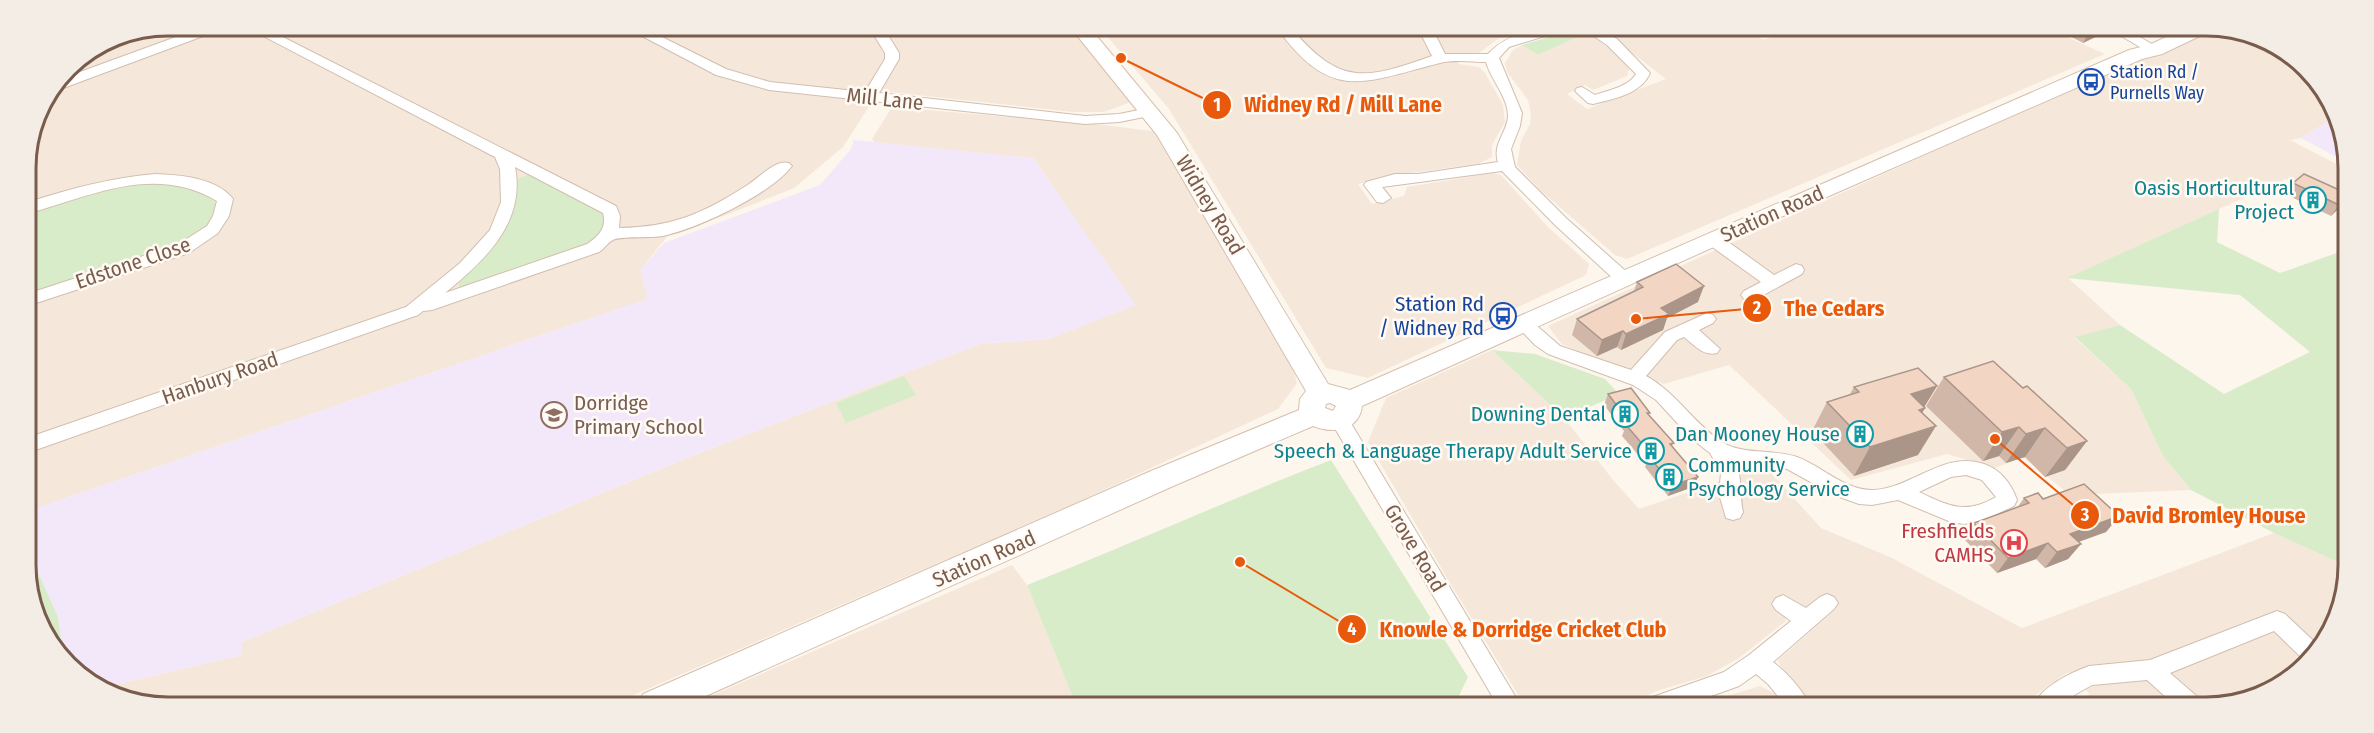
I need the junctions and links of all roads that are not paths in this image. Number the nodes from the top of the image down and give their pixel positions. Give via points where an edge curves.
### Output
1 (192, 36) edge
2 (271, 36) edge
3 (650, 36) edge
4 (882, 36) edge
5 (1087, 36) edge
6 (1290, 36) edge
7 (1429, 36) edge
8 (1530, 36) edge
9 (1602, 36) edge
10 (2129, 36) edge
11 (2184, 36) edge
12 (2155, 50) junction
13 (1440, 58) junction
14 (1492, 58) junction
15 (69, 81) edge
16 (1582, 91) dead end
17 (869, 98) junction
18 (1149, 112) junction
19 (501, 154) junction
20 (784, 166) dead end
21 (1506, 166) junction
22 (1383, 198) dead end
23 (36, 206) edge
24 (609, 234) junction
25 (1714, 240) junction
26 (1796, 270) dead end
27 (1623, 278) junction
28 (1773, 282) junction
29 (1750, 295) dead end
30 (36, 297) edge
31 (412, 311) junction
32 (1707, 319) dead end
33 (1523, 323) junction
34 (1686, 329) junction
35 (1711, 349) dead end
36 (1634, 378) junction
37 (1331, 408) junction
38 (36, 443) edge
39 (1718, 450) junction
40 (1898, 491) junction
41 (1733, 512) dead end
42 (1827, 603) dead end
43 (1783, 604) dead end
44 (1805, 620) junction
45 (2307, 649) edge
46 (1757, 662) junction
47 (2151, 670) junction
48 (670, 697) edge
49 (1505, 697) edge
50 (1680, 697) edge
51 (1792, 697) edge
52 (2056, 697) edge
53 (2182, 697) edge

1 - 15 street
2 - 19 street
3 - 17 street, Mill Lane via 743,81
4 - 17 street via 892,59
5 - 18 main road, Widney Road
6 - 13 street via 1333,73 1344,76 1397,72
7 - 13 street
8 - 14 street via 1504,44
9 - 16 street via 1643,73 1642,79 1636,85 1593,99
10 - 12 street
11 - 12 main road, Station Road
12 - 25 main road, Station Road via 2136,54
13 - 14 street
14 - 21 street via 1515,111 1515,123 1505,139
17 - 18 street, Mill Lane via 1085,120
18 - 37 main road, Widney Road via 1172,143
19 - 24 street via 610,210 614,226
19 - 31 street, Hanbury Road via 508,169 509,202 497,232 466,267
20 - 24 street via 770,179 683,224 662,231
21 - 22 street via 1372,185
21 - 27 street via 1540,203
23 - 30 street, Edstone Close via 93,188 161,179 198,183 225,199 225,212 219,223 190,246
24 - 31 street, Hanbury Road via 585,251
25 - 27 main road, Station Road
25 - 28 street
26 - 28 street
27 - 33 main road, Station Road
28 - 29 street
31 - 38 street, Hanbury Road
32 - 34 street
33 - 36 street via 1552,349
33 - 37 main road, Station Road
34 - 35 street
34 - 36 street via 1671,336
36 - 39 street via 1660,392
37 - 48 main road, Station Road via 1161,479
37 - 49 street, Grove Road
39 - 40 street via 1789,462 1860,496 1879,497
39 - 41 street via 1731,472 1729,494
40 - 40 street via 1960,468 1991,476 2005,491 2007,500 1994,509 1959,517
42 - 44 street
43 - 44 street
44 - 46 street
45 - 47 street via 2277,620
46 - 50 street via 1731,679
46 - 51 street
47 - 52 street via 2090,676
47 - 53 street

